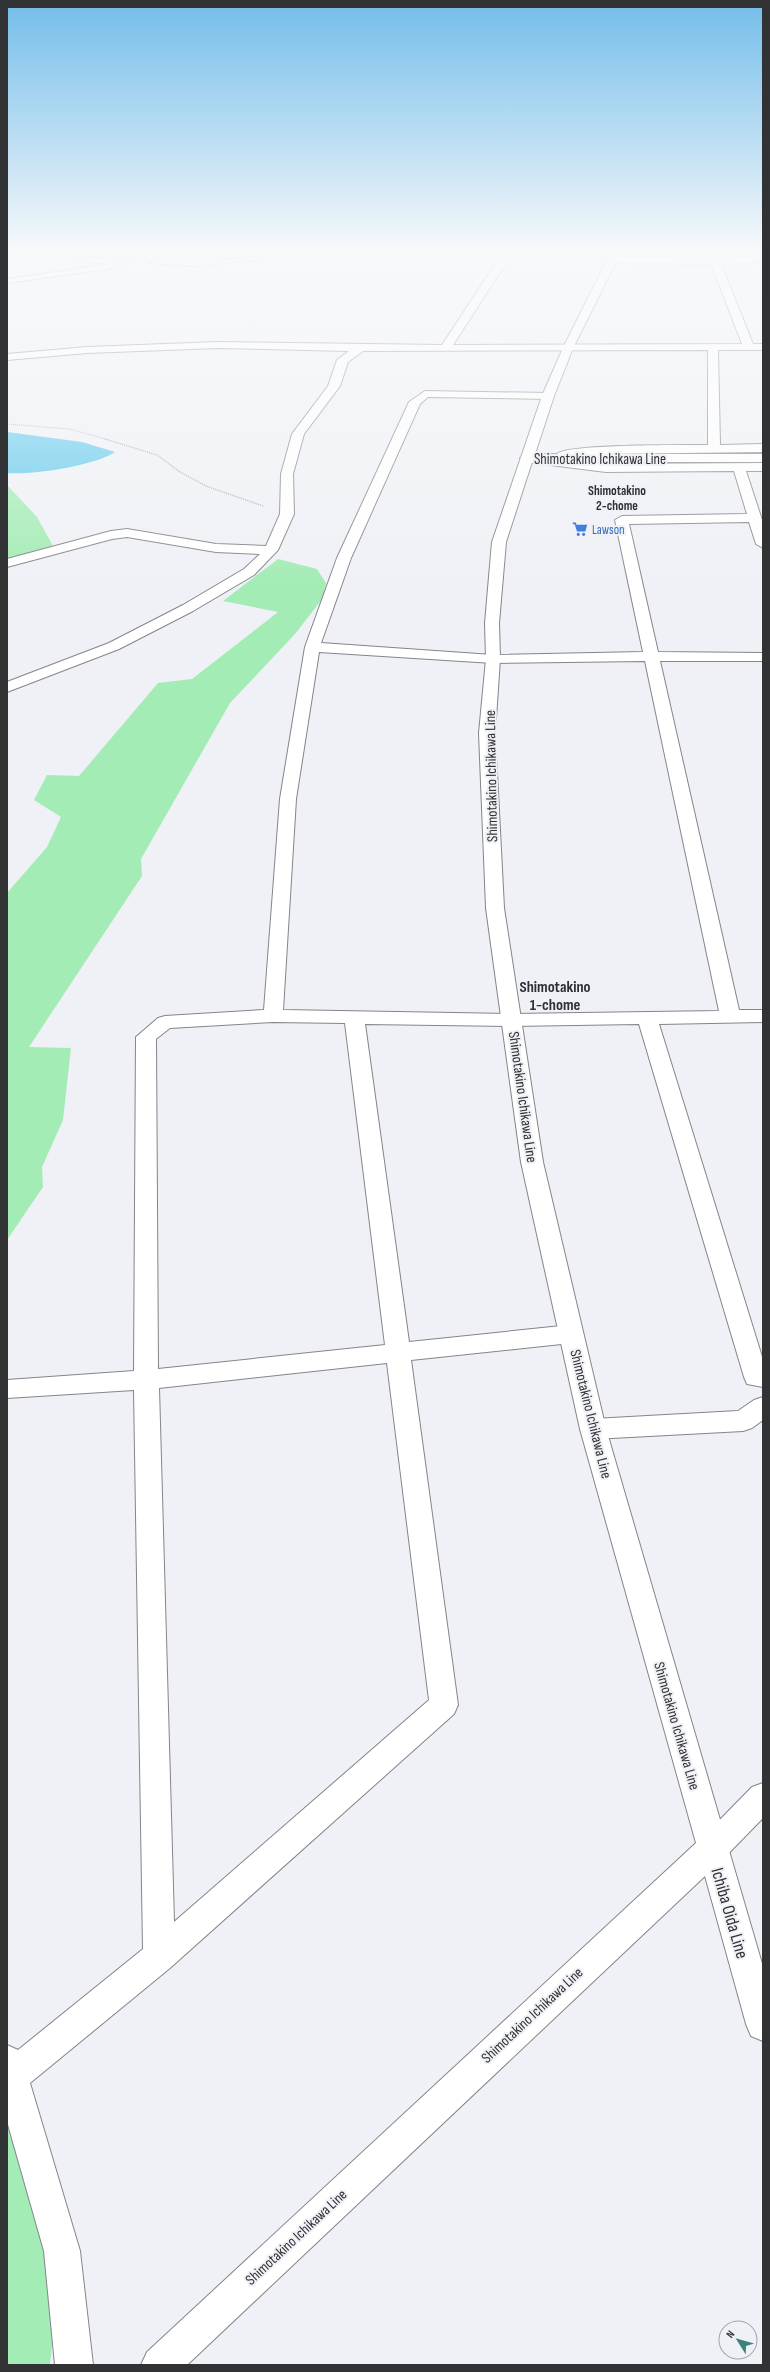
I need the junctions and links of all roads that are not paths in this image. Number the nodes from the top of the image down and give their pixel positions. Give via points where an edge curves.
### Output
1 (341, 365) edge
2 (561, 365) edge
3 (713, 365) edge
4 (548, 396) junction
5 (714, 449) junction
6 (526, 458) junction
7 (762, 458) edge
8 (739, 468) junction
9 (754, 518) junction
10 (763, 544) edge
11 (271, 550) junction
12 (7, 563) edge
13 (312, 648) junction
14 (650, 656) junction
15 (763, 657) edge
16 (493, 659) junction
17 (7, 687) edge
18 (273, 1016) junction
19 (730, 1016) junction
20 (763, 1016) edge
21 (646, 1017) junction
22 (354, 1018) junction
23 (511, 1020) junction
24 (571, 1334) junction
25 (398, 1353) junction
26 (763, 1378) edge
27 (146, 1380) junction
28 (7, 1388) edge
29 (763, 1407) edge
30 (593, 1429) junction
31 (763, 1797) edge
32 (712, 1849) junction
33 (159, 1957) junction
34 (763, 2024) edge
35 (10, 2069) edge
36 (74, 2365) edge
37 (160, 2365) edge

1 - 11 street via 334,386 298,434 287,474 287,514
2 - 4 street
3 - 5 street
4 - 6 street
4 - 13 street via 425,394 415,402 344,558
5 - 6 street via 601,450
5 - 7 street
6 - 7 street, Shimotakino Ichikawa Line
6 - 8 street via 606,468
6 - 16 street, Shimotakino Ichikawa Line via 499,542 492,623
7 - 8 street
8 - 9 street
9 - 10 street
9 - 14 street via 622,520
11 - 12 street via 216,548 128,533 111,535
11 - 17 street via 249,572 188,608 114,646
13 - 16 street
13 - 18 street via 288,799
14 - 15 street
14 - 16 street
14 - 19 street
16 - 23 street, Shimotakino Ichikawa Line via 487,733 495,908
18 - 22 street
18 - 27 street via 165,1022 146,1037
19 - 20 street
19 - 21 street
21 - 23 street
21 - 26 street via 756,1377
22 - 23 street
22 - 25 street
23 - 24 street, Shimotakino Ichikawa Line via 532,1162
24 - 25 street
24 - 30 street, Shimotakino Ichikawa Line
25 - 27 street
25 - 33 street via 444,1705
27 - 28 street
27 - 33 street
29 - 30 street via 743,1421
30 - 32 street, Shimotakino Ichikawa Line
31 - 32 street
32 - 34 street, Ichiba Oida Line
32 - 37 street, Shimotakino Ichikawa Line
33 - 35 street
35 - 36 street via 62,2251

